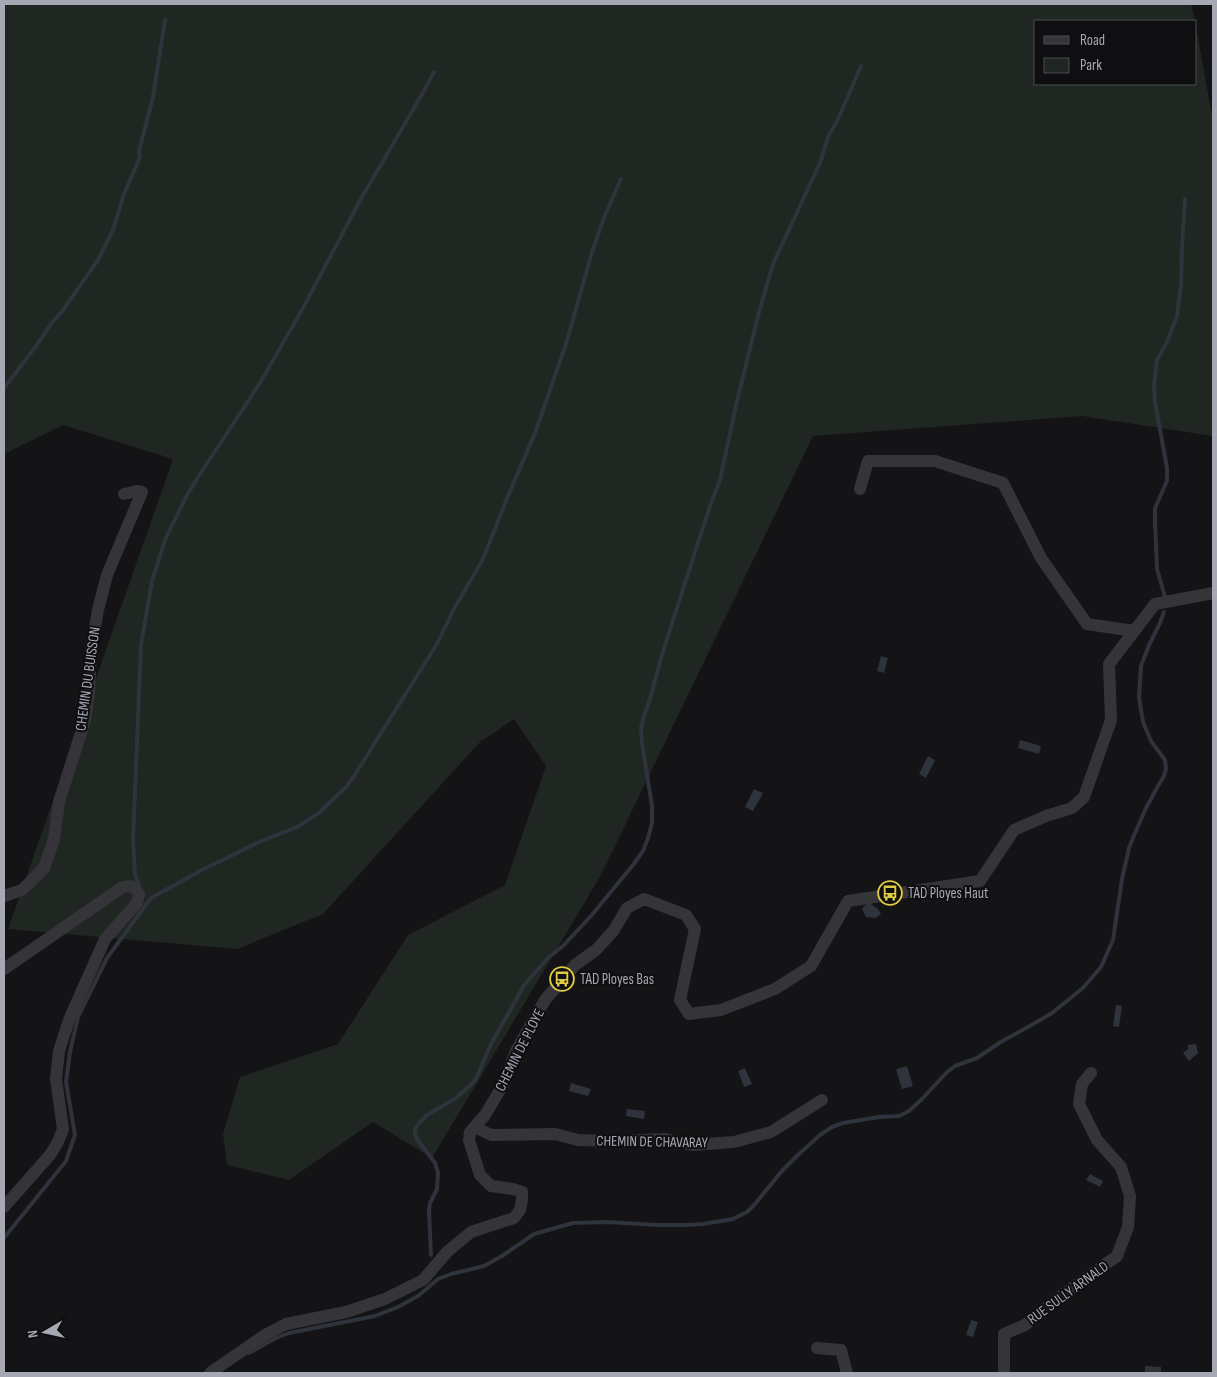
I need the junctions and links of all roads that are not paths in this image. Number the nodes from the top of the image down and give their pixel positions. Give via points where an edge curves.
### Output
1 (860, 489) dead end
2 (124, 494) dead end
3 (1213, 593) edge
4 (1134, 631) junction
5 (4, 896) edge
6 (4, 969) edge
7 (1091, 1072) dead end
8 (822, 1100) dead end
9 (475, 1127) junction
10 (4, 1207) edge
11 (817, 1348) dead end
12 (210, 1373) edge
13 (847, 1373) edge
14 (1004, 1373) edge

1 - 4 street via 868,461 935,461 1003,483 1041,558 1088,624
2 - 5 street, CHEMIN DU BUISSON via 142,492 107,575 98,610 85,720 59,802 54,839 44,868 22,890
3 - 4 street, CHEMIN DE PLOYE via 1155,604
4 - 9 street, CHEMIN DE PLOYE via 1110,664 1111,720 1084,797 1072,808 1014,830 980,882 848,901 811,966 775,989 748,1000 720,1010 689,1014 680,1000 695,929 686,914 644,899 627,908 614,930 596,950 575,965 545,1000 516,1051 503,1085
6 - 10 street via 121,888 136,888 139,894 136,903 105,939 97,954 59,1051 56,1079 63,1129 58,1142
7 - 14 street, RUE SULLY ARNALD via 1082,1084 1079,1104 1097,1140 1121,1167 1130,1196 1128,1228 1117,1256 1025,1325 1004,1334
8 - 9 street, CHEMIN DE CHAVARAY via 771,1132 734,1142 693,1145 665,1139 578,1140 555,1134 491,1136
9 - 12 street, CHEMIN DE PLOYE via 469,1140 480,1175 491,1186 522,1192 520,1210 514,1218 471,1232 447,1252 423,1280 385,1299 346,1312 286,1324
11 - 13 street via 841,1350

